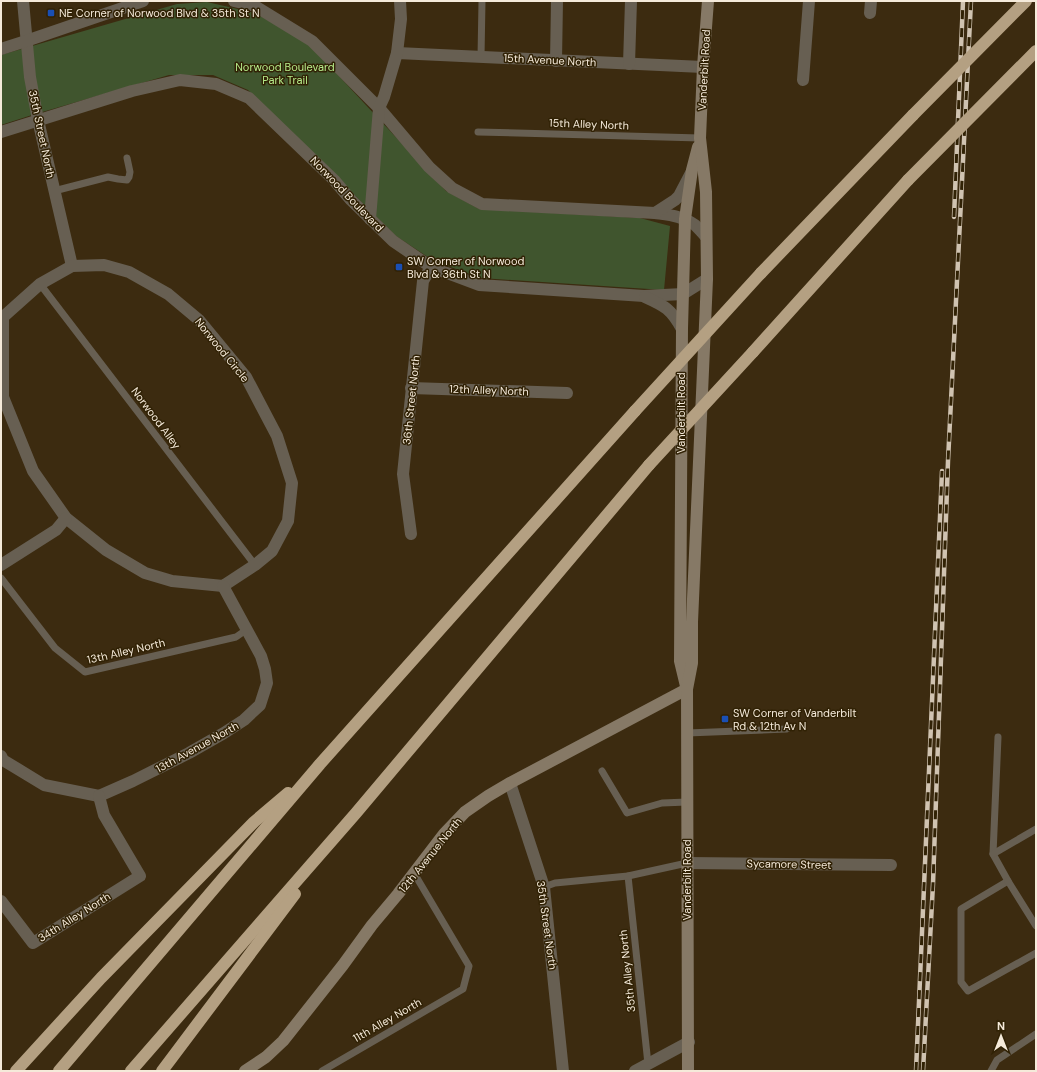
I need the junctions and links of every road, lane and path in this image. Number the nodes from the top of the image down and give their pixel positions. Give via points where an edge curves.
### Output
1 (23, 1) edge
2 (144, 1) edge
3 (234, 1) edge
4 (400, 1) edge
5 (482, 1) edge
6 (557, 1) edge
7 (631, 1) edge
8 (708, 1) edge
9 (809, 1) edge
10 (1026, 1) edge
11 (26, 41) junction
12 (1, 49) edge
13 (1036, 51) edge
14 (397, 53) junction
15 (481, 57) junction
16 (556, 61) junction
17 (630, 64) junction
18 (703, 68) junction
19 (803, 80) dead end
20 (379, 108) junction
21 (38, 120) junction
22 (1, 132) edge
23 (478, 132) dead end
24 (700, 138) junction
25 (127, 158) dead end
26 (692, 170) junction
27 (54, 191) junction
28 (655, 213) junction
29 (370, 219) junction
30 (685, 219) junction
31 (706, 237) junction
32 (72, 266) junction
33 (431, 267) junction
34 (707, 279) junction
35 (40, 284) junction
36 (683, 294) junction
37 (644, 296) junction
38 (2, 318) edge
39 (682, 329) junction
40 (411, 388) junction
41 (567, 393) dead end
42 (66, 518) junction
43 (412, 534) dead end
44 (1, 565) edge
45 (255, 565) junction
46 (1, 578) edge
47 (223, 586) junction
48 (246, 630) junction
49 (687, 689) junction
50 (787, 729) dead end
51 (687, 733) junction
52 (998, 737) dead end
53 (1, 756) edge
54 (320, 764) junction
55 (602, 771) dead end
56 (510, 783) junction
57 (99, 796) junction
58 (687, 802) junction
59 (356, 813) junction
60 (1036, 828) edge
61 (993, 854) junction
62 (687, 863) junction
63 (891, 865) dead end
64 (414, 873) junction
65 (628, 876) junction
66 (1008, 881) junction
67 (544, 887) junction
68 (1, 901) edge
69 (1036, 926) edge
70 (1036, 953) edge
71 (86, 995) junction
72 (1036, 1034) edge
73 (689, 1042) junction
74 (648, 1064) junction
75 (16, 1071) edge
76 (21, 1071) edge
77 (59, 1071) edge
78 (131, 1071) edge
79 (162, 1071) edge
80 (245, 1071) edge
81 (322, 1071) edge
82 (563, 1071) edge
83 (635, 1071) edge
84 (688, 1071) edge
85 (991, 1071) edge

1 - 11 street, 35th Street North
2 - 11 street
3 - 20 street via 255,6 312,41
4 - 14 street via 401,19
5 - 15 lane
6 - 16 street
7 - 17 street
8 - 18 street, Vanderbilt Road
9 - 19 street
10 - 54 highway, bridge via 761,273
11 - 12 street
11 - 21 street, 35th Street North
13 - 59 highway, bridge via 908,180 649,465
14 - 15 street, 15th Avenue North
14 - 20 street
15 - 16 street, 15th Avenue North
16 - 17 street, 15th Avenue North
17 - 18 street, 15th Avenue North
18 - 24 street, Vanderbilt Road
20 - 28 street via 429,167 452,188 482,204
20 - 29 street
21 - 22 street, Norwood Boulevard
21 - 27 street, 35th Street North
21 - 29 street, Norwood Boulevard via 132,91 180,80 216,84 249,98 334,180
23 - 24 lane, 15th Alley North
24 - 26 street, Vanderbilt Road
24 - 31 street, Vanderbilt Road via 706,192
25 - 27 lane via 130,172 127,180 108,177
26 - 28 street via 676,200
26 - 30 street, Vanderbilt Road
27 - 32 street, 35th Street North
28 - 30 street
29 - 33 street, Norwood Boulevard via 392,241
30 - 31 street
30 - 36 street, Vanderbilt Road
31 - 34 street, Vanderbilt Road
32 - 35 street, Norwood Circle
32 - 45 street, Norwood Circle via 104,265 129,272 168,294 199,320 246,377 277,436 292,483 288,522 272,552
33 - 37 street, Norwood Boulevard via 479,285
33 - 40 street, 36th Street North via 423,281
34 - 36 street, Norwood Boulevard
34 - 49 street, Vanderbilt Road via 692,663
35 - 38 street, Norwood Circle
35 - 45 lane, Norwood Alley
36 - 37 street, Norwood Boulevard
36 - 39 street, Vanderbilt Road
37 - 39 street via 670,311
38 - 42 street, Norwood Circle via 3,397 33,471
39 - 49 street, Vanderbilt Road via 680,661
40 - 41 street, 12th Alley North
40 - 43 street, 36th Street North via 403,474
42 - 44 street via 56,530
42 - 47 street, Norwood Circle via 106,550 145,573 172,582
45 - 47 street, Norwood Circle
46 - 48 lane, 13th Alley North via 55,648 85,672 236,637
47 - 48 street
48 - 57 street, 13th Avenue North via 261,656 265,669 267,682 260,705 244,720 189,753
49 - 51 street, Vanderbilt Road
49 - 56 street, 12th Avenue North
50 - 51 lane
51 - 58 street, Vanderbilt Road
52 - 61 lane
53 - 57 street via 3,760 44,785
54 - 71 highway via 254,822
54 - 77 highway
55 - 58 lane via 626,813 662,803
56 - 64 street, 12th Avenue North via 466,812 444,834
56 - 67 street, 35th Street North
57 - 68 street, 34th Alley North via 104,815 140,876 33,943
58 - 62 street, Vanderbilt Road
59 - 78 highway
59 - 79 highway
60 - 61 lane
61 - 66 lane
62 - 63 street, Sycamore Street
62 - 65 lane
62 - 73 street, Vanderbilt Road
64 - 80 street, 12th Avenue North via 283,1041 266,1057
64 - 81 lane, 11th Alley North via 469,966 463,989
65 - 67 lane via 555,883
65 - 74 lane, 35th Alley North
66 - 69 lane
66 - 70 lane via 961,909 961,982 968,991
67 - 82 street, 35th Street North
71 - 75 highway
71 - 76 highway
72 - 85 lane via 997,1060
73 - 74 street
73 - 84 street, Vanderbilt Road
74 - 83 street

